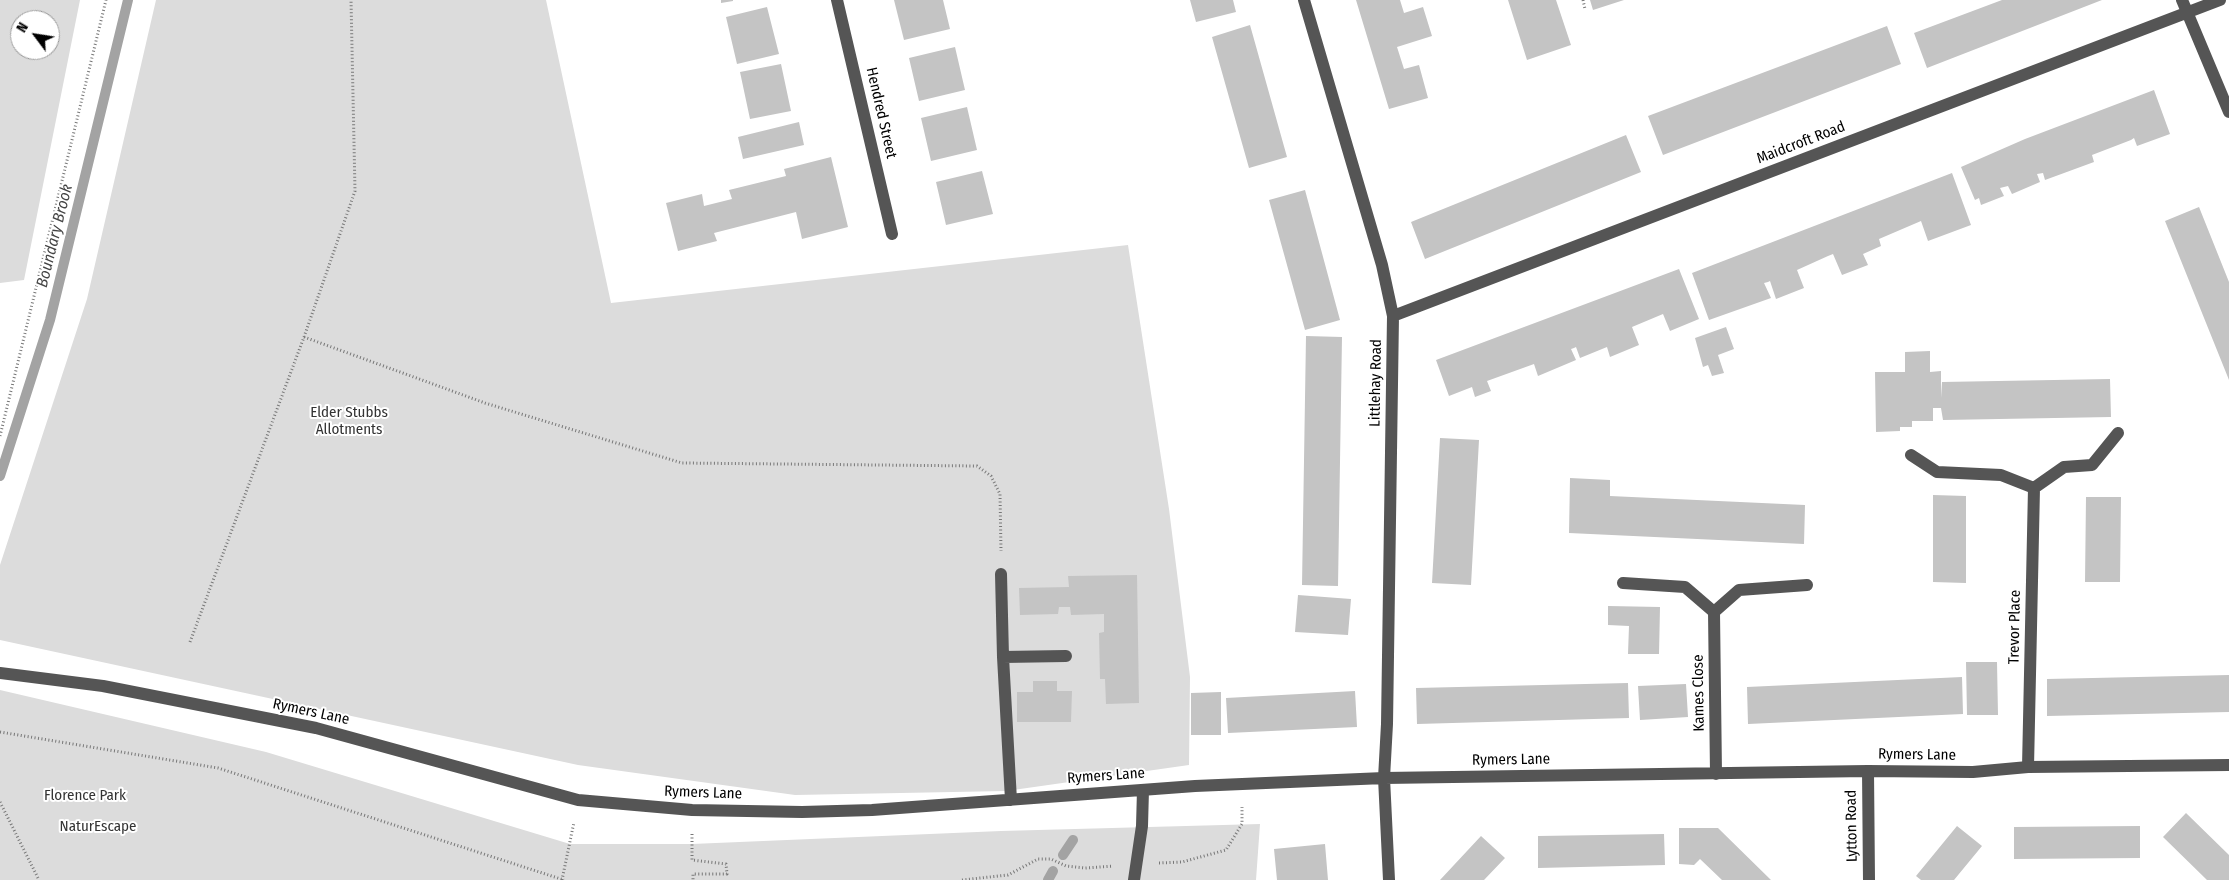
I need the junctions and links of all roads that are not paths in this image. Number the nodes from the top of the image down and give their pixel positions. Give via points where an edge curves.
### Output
1 (837, 0) edge
2 (1304, 0) edge
3 (2182, 0) edge
4 (2220, 0) edge
5 (2187, 13) junction
6 (2229, 112) edge
7 (892, 234) dead end
8 (1393, 316) junction
9 (2118, 432) dead end
10 (1911, 455) dead end
11 (2034, 488) junction
12 (1001, 574) road end
13 (1622, 583) dead end
14 (1807, 586) dead end
15 (1714, 612) junction
16 (1066, 656) dead end
17 (1003, 657) junction
18 (0, 673) edge
19 (2229, 766) edge
20 (2028, 767) junction
21 (1868, 771) junction
22 (1716, 774) junction
23 (1384, 778) junction
24 (1143, 790) junction
25 (1011, 800) junction
26 (1134, 880) edge
27 (1389, 880) edge
28 (1868, 880) edge

1 - 7 street, Hendred Street
2 - 8 street, Littlehay Road via 1382,265
3 - 5 street
4 - 5 street, Maidcroft Road
5 - 6 street
5 - 8 street, Maidcroft Road
8 - 23 street, Littlehay Road
9 - 11 street via 2092,465 2064,468
10 - 11 street via 1936,472 2001,475
11 - 20 street, Trevor Place
12 - 17 street
13 - 15 street via 1684,587
14 - 15 street via 1739,590
15 - 22 street, Kames Close
16 - 17 street
17 - 25 street
18 - 25 street, Rymers Lane via 103,686 316,728 578,800 692,810 802,812
19 - 20 street, Rymers Lane
20 - 21 street, Rymers Lane via 1973,772
21 - 22 street, Rymers Lane
21 - 28 street, Lytton Road
22 - 23 street, Rymers Lane
23 - 24 street, Rymers Lane
23 - 27 street, Littlehay Road
24 - 25 street, Rymers Lane
24 - 26 street via 1142,826

